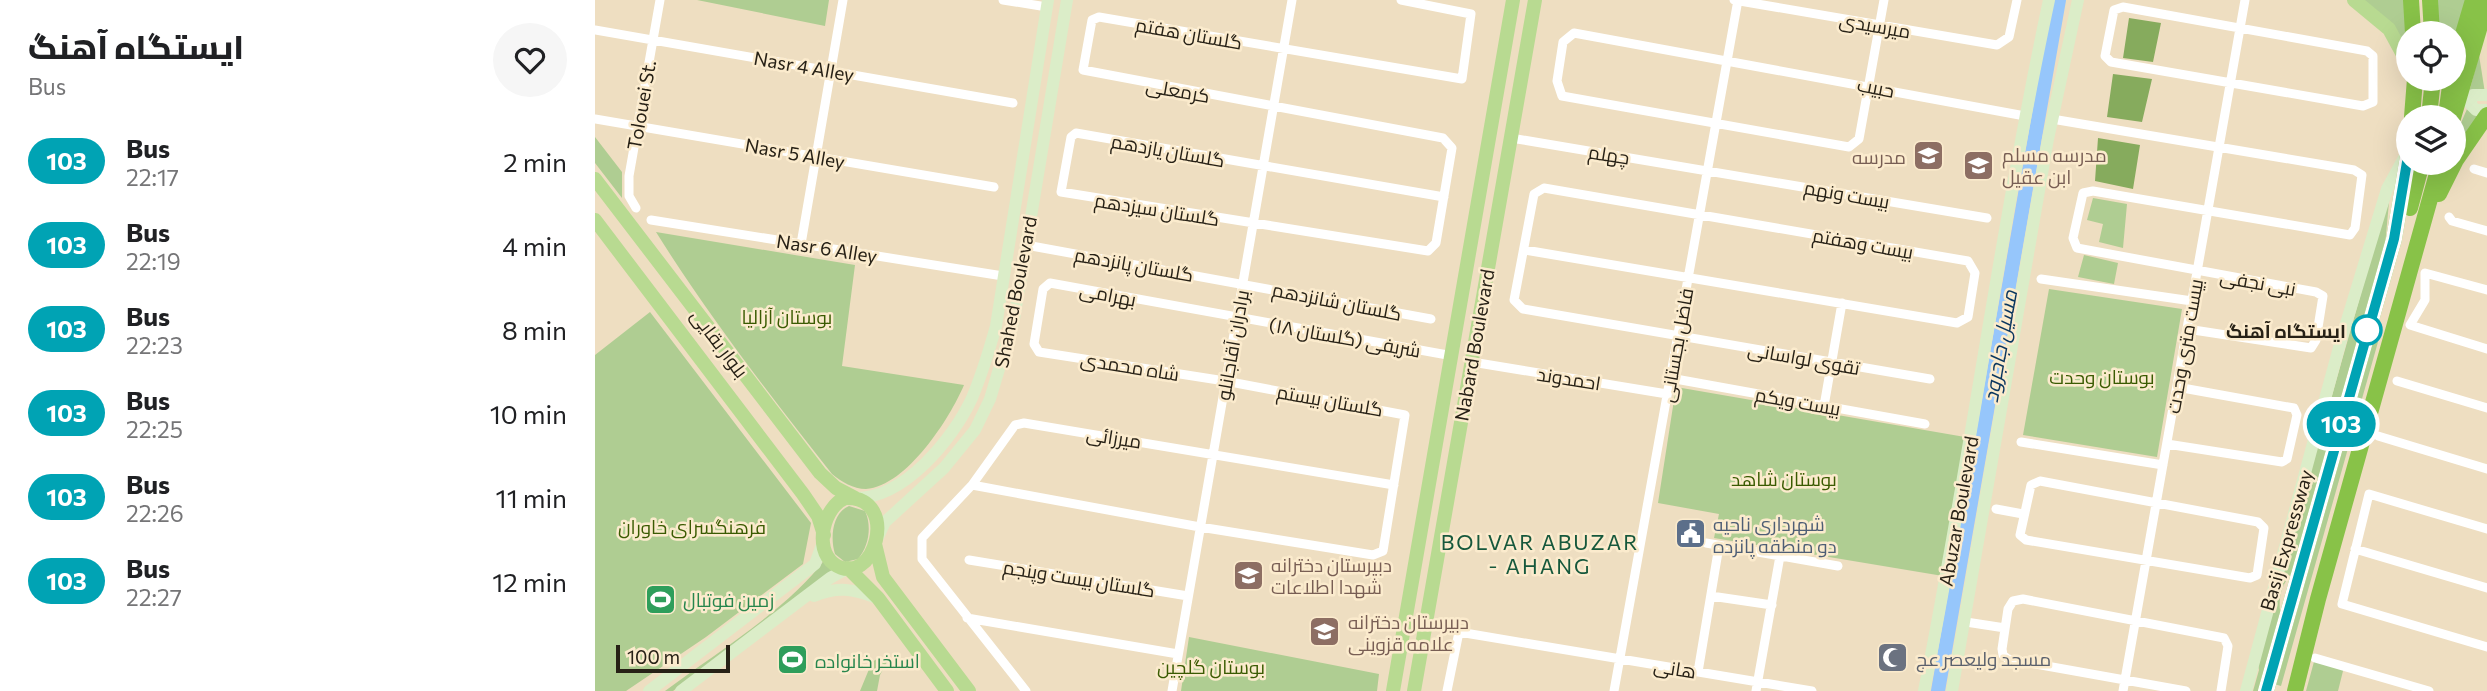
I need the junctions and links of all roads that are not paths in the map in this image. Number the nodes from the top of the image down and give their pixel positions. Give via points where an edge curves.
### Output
1 (660, 0) edge
2 (843, 0) edge
3 (1003, 0) edge
4 (1292, 0) edge
5 (1401, 0) edge
6 (1513, 0) edge
7 (1535, 0) edge
8 (1736, 0) edge
9 (1884, 0) edge
10 (2017, 0) edge
11 (2049, 0) edge
12 (2078, 0) edge
13 (2245, 0) edge
14 (2354, 0) edge
15 (2411, 0) edge
16 (2430, 0) edge
17 (2473, 0) edge
18 (2487, 2) edge
19 (1048, 4) edge
20 (1066, 5) edge
21 (2412, 21) edge
22 (2431, 21) edge
23 (2466, 24) edge
24 (1879, 26) junction
25 (2240, 29) junction
26 (595, 30) edge
27 (653, 40) junction
28 (2396, 42) edge
29 (1283, 50) junction
30 (1727, 60) junction
31 (1083, 70) joint
32 (831, 71) junction
33 (1869, 85) junction
34 (2230, 85) junction
35 (2487, 96) edge
36 (1013, 103) dead end
37 (2457, 105) edge
38 (1273, 107) junction
39 (2487, 110) edge
40 (2487, 115) edge
41 (2025, 116) junction
42 (2052, 119) junction
43 (595, 120) edge
44 (1716, 123) junction
45 (638, 127) junction
46 (1511, 138) junction
47 (2220, 145) junction
48 (816, 157) junction
49 (1263, 167) junction
50 (2474, 169) dead end
51 (1707, 170) junction
52 (2487, 173) edge
53 (2396, 175) edge
54 (2405, 175) edge
55 (2419, 175) edge
56 (2437, 175) edge
57 (595, 179) edge
58 (994, 187) dead end
59 (1061, 192) joint
60 (1444, 197) junction
61 (636, 208) dead end
62 (2208, 209) junction
63 (2428, 215) junction
64 (1699, 216) junction
65 (1987, 218) dead end
66 (2450, 219) dead end
67 (595, 220) edge
68 (651, 220) dead end
69 (1253, 224) junction
70 (2487, 231) edge
71 (801, 244) junction
72 (1026, 245) junction
73 (1525, 250) junction
74 (2385, 266) junction
75 (2197, 271) junction
76 (1003, 276) junction
77 (1688, 276) junction
78 (1020, 279) junction
79 (2041, 279) dead end
80 (1243, 283) junction
81 (2487, 290) edge
82 (2192, 301) junction
83 (1842, 303) junction
84 (1237, 318) junction
85 (1431, 319) dead end
86 (2187, 329) junction
87 (1678, 335) junction
88 (2487, 349) edge
89 (1035, 350) joint
90 (1453, 356) junction
91 (1472, 362) junction
92 (1832, 362) junction
93 (1670, 378) junction
94 (1930, 379) dead end
95 (1226, 381) junction
96 (2397, 381) dead end
97 (2177, 387) junction
98 (1667, 394) junction
99 (1824, 406) junction
100 (2487, 408) edge
101 (1925, 424) dead end
102 (2378, 436) dead end
103 (2021, 442) dead end
104 (2167, 444) junction
105 (1213, 454) junction
106 (2163, 465) junction
107 (2487, 469) edge
108 (972, 485) junction
109 (1394, 485) junction
110 (855, 498) junction
111 (2156, 504) junction
112 (1996, 509) dead end
113 (2022, 514) junction
114 (1200, 527) junction
115 (2487, 529) edge
116 (824, 535) junction
117 (1706, 543) dead end
118 (875, 544) junction
119 (1719, 546) junction
120 (2355, 549) junction
121 (1780, 556) junction
122 (969, 560) dead end
123 (2146, 561) junction
124 (1838, 566) dead end
125 (848, 568) junction
126 (2487, 588) edge
127 (1188, 596) junction
128 (1711, 596) junction
129 (878, 598) junction
130 (797, 603) junction
131 (1772, 605) junction
132 (967, 618) junction
133 (1966, 622) junction
134 (2135, 622) junction
135 (2005, 628) junction
136 (2487, 647) edge
137 (1178, 654) junction
138 (2315, 658) dead end
139 (1620, 659) junction
140 (1698, 672) junction
141 (2125, 680) junction
142 (1757, 687) edge
143 (649, 691) edge
144 (681, 691) edge
145 (947, 691) edge
146 (969, 691) edge
147 (1026, 691) edge
148 (1172, 691) edge
149 (1393, 691) edge
150 (1415, 691) edge
151 (1447, 691) edge
152 (1614, 691) edge
153 (1812, 691) edge
154 (1924, 691) edge
155 (1952, 691) edge
156 (2123, 691) edge
157 (2186, 691) edge
158 (2221, 691) edge
159 (2246, 691) edge
160 (2266, 691) edge
161 (2295, 691) edge
162 (2428, 691) edge

1 - 27 street, Tolouei St.
2 - 32 street
3 - 19 street
4 - 29 street, برادران آقاجانلو
5 - 29 street, گلستان هفتم via 1471,14 1462,79
6 - 90 main road, Nabard Boulevard
7 - 46 main road, Nabard Boulevard
8 - 24 street, میرسیدی
8 - 30 street, فاضل بجستانی
9 - 24 street
10 - 24 street, میرسیدی via 2009,37 1997,45
11 - 41 main road, Abuzar Boulevard
12 - 42 main road, Abuzar Boulevard
13 - 25 street, بیست متری وحدت
14 - 28 main road via 2389,29
15 - 21 highway
16 - 22 highway
17 - 23 highway
18 - 37 highway
19 - 20 main road
19 - 76 main road, Shahed Boulevard
20 - 72 main road, Shahed Boulevard
24 - 33 street
25 - 34 street, بیست متری وحدت
25 - 34 street via 2123,7 2114,10 2111,18 2105,56 2111,62
25 - 34 street via 2367,51 2373,56 2373,102 2363,106
26 - 27 street, Nasr 4 Alley
27 - 32 street, Nasr 4 Alley
27 - 45 street, Tolouei St.
29 - 31 street, گلستان هفتم via 1096,18
29 - 38 street, برادران آقاجانلو
30 - 33 street, حبیب
30 - 44 street, فاضل بجستانی
30 - 44 street, حبیب via 1574,33 1563,42 1557,81 1562,96
31 - 38 street, کرمعلی
32 - 36 street, Nasr 4 Alley
32 - 48 street
33 - 41 street, حبیب
33 - 44 street via 1859,139 1849,147
34 - 47 street, بیست متری وحدت
35 - 39 main road via 2473,95 2470,104 2476,110
38 - 49 street, برادران آقاجانلو
38 - 60 street, کرمعلی via 1443,138 1452,148
40 - 63 highway via 2456,160
41 - 154 main road, Abuzar Boulevard
42 - 47 street
42 - 133 main road, Abuzar Boulevard
43 - 45 street, Nasr 5 Alley
44 - 51 street, فاضل بجستانی
45 - 48 street, Nasr 5 Alley
45 - 61 street, Tolouei St. via 629,176 629,195
46 - 51 street, چهلم
46 - 91 main road, Nabard Boulevard
47 - 62 street, بیست متری وحدت
47 - 62 street via 2354,170 2364,180 2350,234
48 - 58 street, Nasr 5 Alley
48 - 71 street
49 - 59 street, گلستان یازدهم via 1073,134
49 - 60 street, گلستان یازدهم
49 - 69 street, برادران آقاجانلو
50 - 52 street
51 - 64 street, فاضل بجستانی
51 - 65 street, بیست ونهم
53 - 159 main road via 2341,340
54 - 74 highway, Basij Expressway
55 - 74 highway via 2403,234
56 - 63 highway
57 - 110 main road, بلوار بقایی via 820,473
59 - 69 street, گلستان سیزدهم
60 - 69 street, گلستان سیزدهم via 1433,248 1428,251
62 - 75 street, بیست متری وحدت
62 - 75 street, نبی نجفی via 2087,191 2081,198 2073,238 2077,248
63 - 161 highway
64 - 73 street via 1544,188 1534,194
64 - 77 street, فاضل بجستانی
64 - 83 street, بیست وهفتم via 1968,261 1975,273 1968,317 1957,323
66 - 70 street
67 - 116 main road, بلوار بقایی via 803,494
68 - 71 street, Nasr 6 Alley
69 - 80 street, برادران آقاجانلو
71 - 76 street, Nasr 6 Alley
72 - 78 main road, Shahed Boulevard
72 - 80 street, گلستان پانزدهم
73 - 77 street
73 - 87 street, تقوی لواسانی via 1516,306
74 - 160 highway, Basij Expressway
75 - 82 street, بیست متری وحدت
75 - 86 street, نبی نجفی via 2316,292 2323,300 2314,346 2305,348
76 - 78 main road
76 - 110 main road, Shahed Boulevard via 985,367 948,435 899,484 879,496
77 - 83 street
77 - 87 street, فاضل بجستانی
78 - 118 main road, Shahed Boulevard via 1003,364 975,430 944,468 885,522
79 - 82 street
80 - 84 street, برادران آقاجانلو
80 - 85 street, گلستان شانزدهم
81 - 88 street via 2425,273 2425,300 2410,325
82 - 86 street, بیست متری وحدت
83 - 92 street
84 - 89 street, بهرامی via 1050,283 1043,289
84 - 90 street, شریفی (گلستان ۱۸)
84 - 95 street, برادران آقاجانلو
86 - 97 street, بیست متری وحدت
87 - 92 street, تقوی لواسانی
87 - 93 street, فاضل بجستانی
89 - 95 street, شاه محمدی
90 - 149 main road, Nabard Boulevard
91 - 98 street, احمدوند
91 - 150 main road, Nabard Boulevard
92 - 94 street, تقوی لواسانی
92 - 99 street
93 - 98 street, فاضل بجستانی
93 - 99 street, بیست ویکم
95 - 105 street, برادران آقاجانلو
95 - 109 street, گلستان بیستم via 1402,412 1405,420
96 - 100 street
97 - 104 street, بیست متری وحدت
97 - 104 street via 2296,412 2285,462
98 - 139 street, فاضل بجستانی
99 - 101 street, بیست ویکم
102 - 107 street
103 - 106 street
104 - 106 street, بیست متری وحدت
105 - 108 street, میرزائی via 1024,423 1015,425
105 - 109 street, میرزائی
105 - 114 street, برادران آقاجانلو
106 - 111 street, بیست متری وحدت
108 - 114 street
108 - 132 street via 922,538 920,549 922,559
109 - 114 street via 1383,551 1373,555
110 - 116 main road via 837,502
110 - 118 main road via 873,510
111 - 113 street via 2040,481 2031,485
111 - 123 street, بیست متری وحدت
111 - 123 street via 2262,524 2255,577
112 - 113 street
113 - 123 street via 2020,535 2026,540
114 - 127 street, برادران آقاجانلو
115 - 120 street via 2369,494
116 - 125 main road via 829,559
116 - 143 main road via 815,564
117 - 119 street
118 - 125 main road via 865,563
118 - 146 main road via 883,577
119 - 121 street
119 - 128 street
120 - 126 street
120 - 136 street via 2342,604
121 - 124 street
121 - 131 street
122 - 127 street, گلستان بیست وپنجم
123 - 134 street, بیست متری وحدت
125 - 129 main road
125 - 130 main road
127 - 137 street, برادران آقاجانلو
128 - 131 street
128 - 140 street
129 - 130 main road via 838,588
129 - 145 main road
130 - 144 main road
131 - 142 street
132 - 137 street
132 - 147 street
133 - 135 street
133 - 155 main road, Abuzar Boulevard
134 - 135 street via 2023,599 2013,601 2008,609
134 - 141 street, بیست متری وحدت
134 - 158 street via 2227,641
135 - 141 street via 2001,649 2008,659
137 - 148 street, برادران آقاجانلو
138 - 162 street
139 - 140 street, هانی
139 - 151 street, هانی via 1459,632
139 - 152 street, فاضل بجستانی
140 - 142 street, هانی
141 - 156 street, بیست متری وحدت
141 - 157 street
142 - 153 street, هانی

